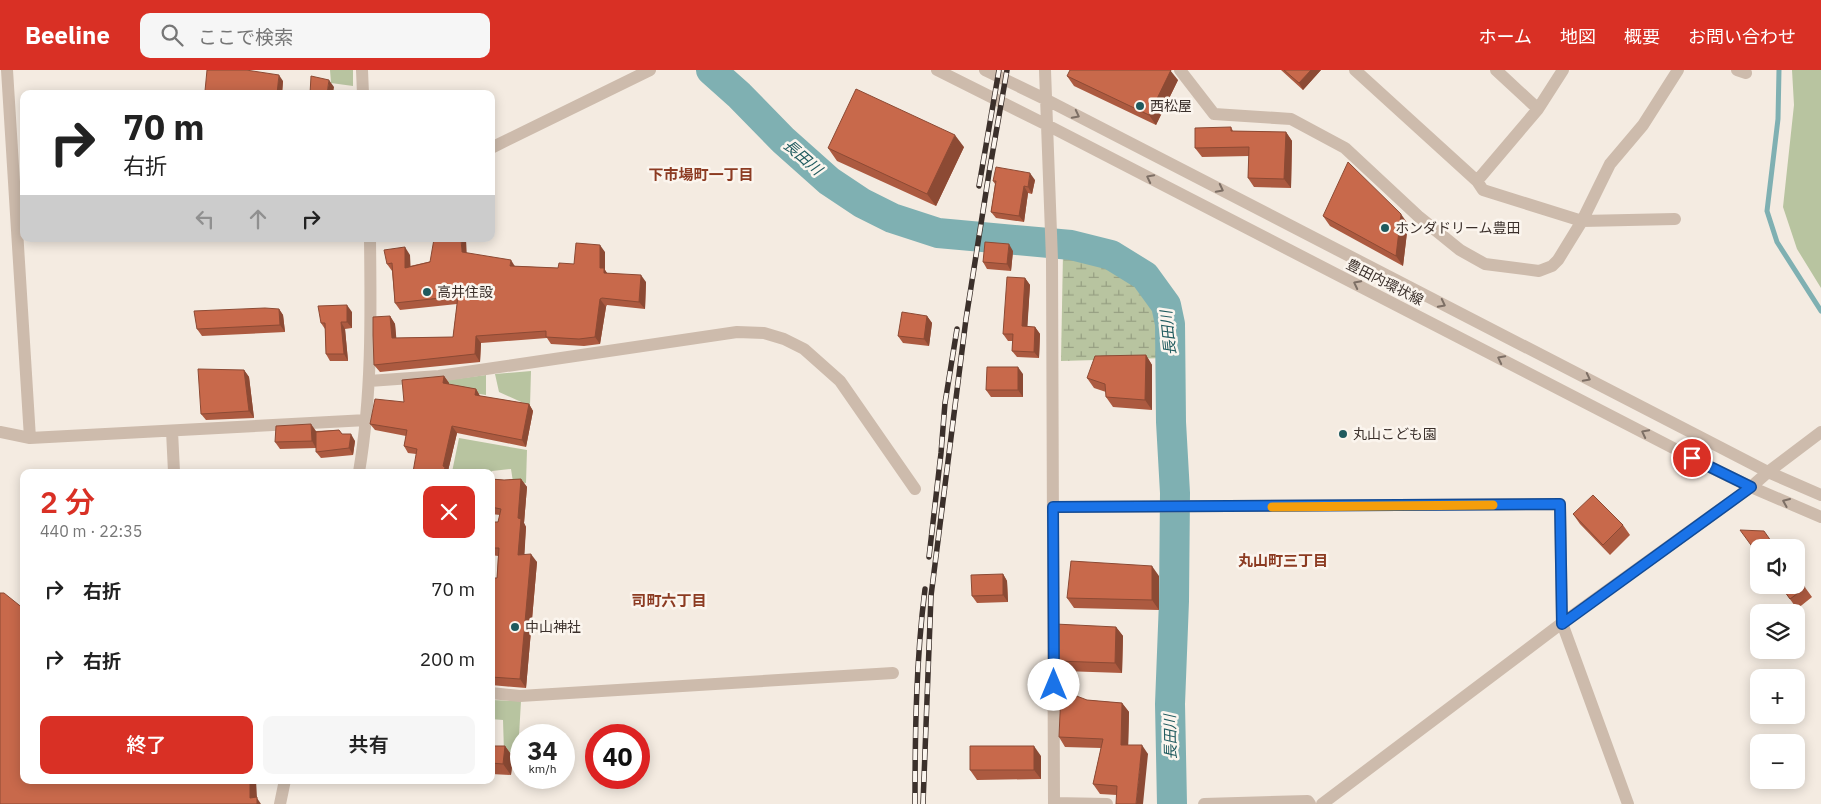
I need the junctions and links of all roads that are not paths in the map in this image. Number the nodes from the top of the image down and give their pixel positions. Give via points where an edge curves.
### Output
1 (362, 70) edge
2 (650, 70) edge
3 (937, 70) edge
4 (985, 70) edge
5 (1045, 70) edge
6 (1180, 70) edge
7 (1355, 70) edge
8 (1496, 70) edge
9 (1563, 70) edge
10 (1678, 70) edge
11 (5, 76) edge
12 (363, 90) edge
13 (1045, 99) junction
14 (1538, 109) junction
15 (1047, 124) junction
16 (495, 146) edge
17 (1477, 181) junction
18 (1675, 219) dead end
19 (1582, 221) junction
20 (370, 242) edge
21 (369, 381) junction
22 (367, 420) junction
23 (172, 431) junction
24 (0, 432) edge
25 (1821, 432) edge
26 (30, 438) junction
27 (174, 469) edge
28 (359, 469) edge
29 (1768, 472) junction
30 (1751, 487) junction
31 (916, 489) dead end
32 (1821, 495) edge
33 (1053, 507) junction
34 (1821, 517) edge
35 (1562, 624) junction
36 (893, 673) dead end
37 (495, 693) edge
38 (284, 784) edge
39 (1054, 803) edge
40 (280, 804) edge
41 (1108, 804) edge
42 (1204, 804) edge
43 (1310, 804) edge
44 (1322, 804) edge
45 (1628, 804) edge

1 - 12 street
2 - 16 street
3 - 15 street, 豊田内環状線
4 - 13 street, 豊田内環状線
5 - 13 street
6 - 19 street via 1214,114 1291,119 1345,148 1418,216 1460,250 1485,264 1539,271 1552,266
7 - 17 street
8 - 14 street
9 - 14 street
10 - 19 street via 1643,125 1610,164
11 - 26 street
13 - 15 street
13 -> 29 street, 豊田内環状線
14 - 17 street
30 -> 15 street, 豊田内環状線
15 - 33 street via 1052,230
17 - 19 street via 1482,190
18 - 19 street
20 - 21 street via 372,331
21 - 22 street
21 - 31 street via 439,376 737,332 764,332 804,349 840,382
22 - 23 street
22 - 28 street
23 - 26 street
23 - 27 street
24 - 26 street
25 - 29 street
29 - 30 street
29 - 32 street, 豊田内環状線
34 -> 30 street, 豊田内環状線
30 - 35 street
33 - 35 street via 1560,504
33 - 39 street
35 - 44 street
35 - 45 street
36 - 37 street via 520,696
38 - 40 street
39 - 41 street
42 - 43 street via 1308,801

